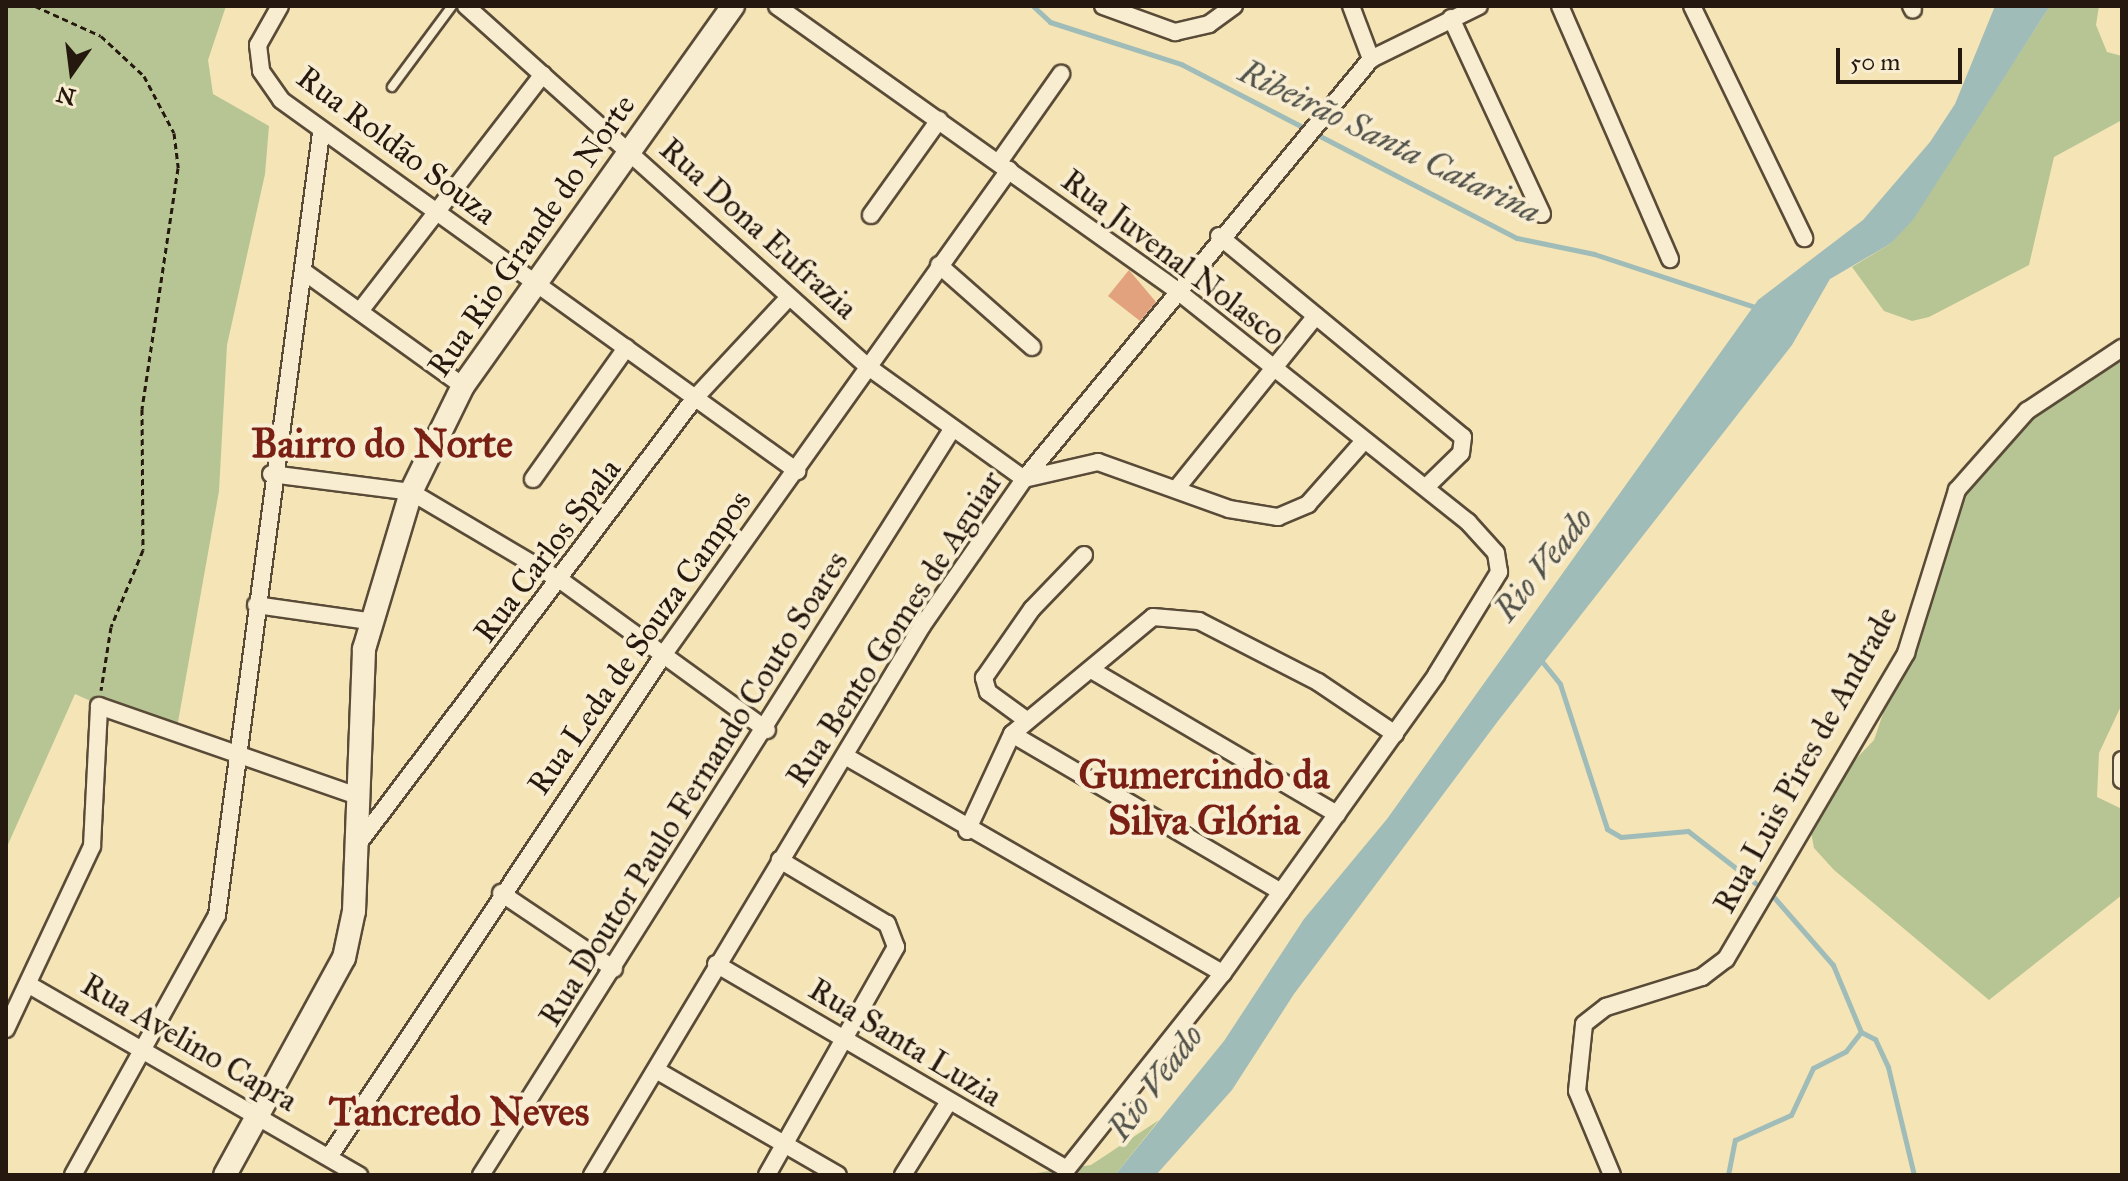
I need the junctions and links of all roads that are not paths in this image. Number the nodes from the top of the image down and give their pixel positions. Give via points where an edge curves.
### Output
1 (280, 6) edge
2 (452, 6) edge
3 (466, 6) edge
4 (733, 6) edge
5 (777, 6) edge
6 (1103, 6) edge
7 (1234, 6) edge
8 (1351, 6) edge
9 (1479, 6) edge
10 (1560, 6) edge
11 (1692, 6) edge
12 (1451, 18) junction
13 (1371, 59) junction
14 (543, 74) junction
15 (1061, 74) dead end
16 (392, 87) dead end
17 (939, 120) junction
18 (321, 133) junction
19 (629, 150) junction
20 (1004, 166) junction
21 (435, 212) junction
22 (1542, 214) dead end
23 (871, 215) dead end
24 (1219, 236) junction
25 (1804, 238) dead end
26 (1670, 259) dead end
27 (939, 265) junction
28 (303, 271) junction
29 (537, 284) junction
30 (1175, 289) junction
31 (789, 297) junction
32 (360, 311) junction
33 (1316, 316) junction
34 (1032, 347) dead end
35 (626, 348) junction
36 (2122, 348) edge
37 (867, 366) junction
38 (1273, 368) junction
39 (463, 386) junction
40 (694, 399) junction
41 (951, 431) junction
42 (1364, 441) junction
43 (797, 471) junction
44 (271, 474) junction
45 (533, 479) dead end
46 (1024, 479) junction
47 (1426, 487) junction
48 (1177, 488) junction
49 (411, 492) junction
50 (1084, 555) dead end
51 (563, 582) junction
52 (256, 605) junction
53 (368, 621) junction
54 (666, 651) junction
55 (1093, 671) junction
56 (1025, 719) junction
57 (767, 730) junction
58 (1012, 734) junction
59 (1395, 734) junction
60 (235, 754) junction
61 (845, 756) junction
62 (2122, 760) edge
63 (2122, 780) edge
64 (361, 797) junction
65 (1337, 814) junction
66 (967, 831) junction
67 (358, 844) junction
68 (780, 860) junction
69 (1281, 892) junction
70 (501, 893) junction
71 (716, 964) junction
72 (614, 969) junction
73 (1223, 973) junction
74 (31, 986) junction
75 (6, 1029) edge
76 (842, 1037) junction
77 (146, 1048) junction
78 (656, 1070) junction
79 (948, 1103) junction
80 (260, 1115) junction
81 (786, 1143) junction
82 (329, 1157) junction
83 (595, 1174) edge
84 (73, 1175) edge
85 (225, 1175) edge
86 (359, 1175) edge
87 (481, 1175) edge
88 (767, 1175) edge
89 (838, 1175) edge
90 (903, 1175) edge
91 (1612, 1175) edge

1 - 18 street, Rua Roldão Souza via 260,33 261,71 281,100
2 - 16 lane
3 - 14 street, Rua Dona Eufrazia
4 - 19 main road, Rua Rio Grande do Norte
5 - 17 street, Rua Juvenal Nolasco
6 - 7 street via 1175,32 1209,24
8 - 13 street
9 - 12 street
10 - 26 street
11 - 25 street
12 - 13 street
12 - 22 street
13 - 24 street, Rua Bento Gomes de Aguiar
14 - 19 street, Rua Dona Eufrazia
14 - 21 street
15 - 20 street, Rua Leda de Souza Campos
17 - 20 street, Rua Juvenal Nolasco
17 - 23 street
18 - 21 street, Rua Roldão Souza
18 - 28 street
19 - 29 main road, Rua Rio Grande do Norte
19 - 31 street, Rua Dona Eufrazia
20 - 27 street, Rua Leda de Souza Campos
20 - 30 street, Rua Juvenal Nolasco
21 - 29 street, Rua Roldão Souza
21 - 32 street
24 - 30 street, Rua Bento Gomes de Aguiar
24 - 33 street
27 - 34 street
27 - 37 street, Rua Leda de Souza Campos
28 - 32 street
28 - 44 street
29 - 35 street, Rua Roldão Souza
29 - 39 main road, Rua Rio Grande do Norte
30 - 38 street, Rua Juvenal Nolasco
30 - 46 street, Rua Bento Gomes de Aguiar
31 - 37 street, Rua Dona Eufrazia
31 - 40 street, Rua Carlos Spala
32 - 39 street
33 - 38 street
33 - 47 street via 1463,437 1461,453
35 - 40 street, Rua Roldão Souza
35 - 45 street
36 - 91 street, Rua Luis Pires de Andrade via 2027,411 1957,490 1906,653 1726,959 1702,977 1606,1007 1584,1024 1577,1091
37 - 41 street, Rua Dona Eufrazia
37 - 43 street, Rua Leda de Souza Campos
38 - 42 street, Rua Juvenal Nolasco
38 - 48 street
39 - 49 main road, Rua Rio Grande do Norte
40 - 43 street, Rua Roldão Souza
40 - 51 street, Rua Carlos Spala
41 - 46 street, Rua Dona Eufrazia
41 - 57 street, Rua Doutor Paulo Fernando Couto Soares
42 - 47 street, Rua Juvenal Nolasco
42 - 48 street via 1318,495 1287,516 1238,511
43 - 54 street, Rua Leda de Souza Campos
44 - 49 street
44 - 52 street
46 - 48 street via 1098,462
46 - 61 street, Rua Bento Gomes de Aguiar
47 - 59 street, Rua Juvenal Nolasco via 1496,553 1496,584
49 - 51 street
49 - 53 main road, Rua Rio Grande do Norte
50 - 56 street via 1032,609 984,678 988,692
51 - 54 street
51 - 67 street, Rua Carlos Spala
52 - 53 street
52 - 60 street
53 - 64 main road, Rua Rio Grande do Norte
54 - 57 street
54 - 70 street, Rua Leda de Souza Campos
55 - 56 street
55 - 59 street via 1138,626 1184,617 1318,682
55 - 65 street
56 - 58 street
57 - 72 street, Rua Doutor Paulo Fernando Couto Soares
58 - 66 street
58 - 69 street
59 - 65 street
60 - 64 street
60 - 74 street via 99,706 92,846
60 - 77 street via 217,915
61 - 66 street
61 - 68 street, Rua Bento Gomes de Aguiar
62 - 63 street
64 - 67 main road, Rua Rio Grande do Norte
65 - 69 street
66 - 73 street
67 - 80 main road, Rua Rio Grande do Norte via 344,958
68 - 71 street, Rua Bento Gomes de Aguiar
68 - 76 street via 893,930 892,959
69 - 73 street
70 - 72 street
70 - 82 street, Rua Leda de Souza Campos
71 - 76 street, Rua Santa Luzia
71 - 78 street, Rua Bento Gomes de Aguiar
72 - 87 street, Rua Doutor Paulo Fernando Couto Soares
73 - 79 street, Rua Santa Luzia via 1067,1169
74 - 75 street
74 - 77 street, Rua Avelino Capra
76 - 79 street, Rua Santa Luzia
76 - 81 street
77 - 80 street, Rua Avelino Capra
77 - 84 street
78 - 81 street
78 - 83 street, Rua Bento Gomes de Aguiar
79 - 90 street
80 - 82 street, Rua Avelino Capra
80 - 85 main road, Rua Rio Grande do Norte
81 - 88 street
81 - 89 street
82 - 86 street, Rua Avelino Capra

